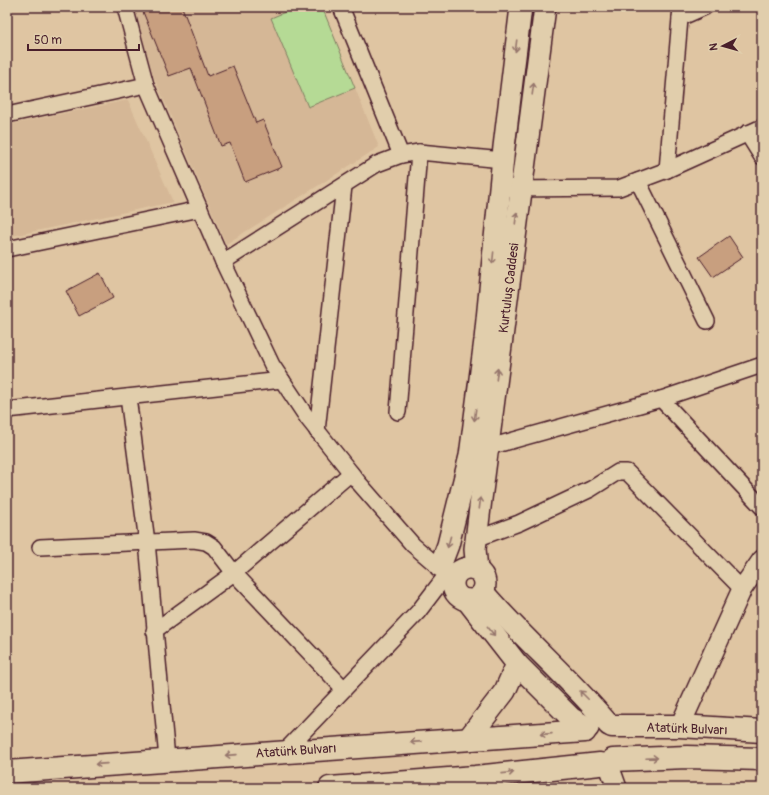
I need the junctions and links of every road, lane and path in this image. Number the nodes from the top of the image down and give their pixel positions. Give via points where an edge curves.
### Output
1 (125, 7) edge
2 (341, 7) edge
3 (521, 7) edge
4 (545, 7) edge
5 (705, 7) edge
6 (681, 12) edge
7 (146, 85) junction
8 (7, 115) edge
9 (762, 128) edge
10 (747, 134) junction
11 (419, 152) junction
12 (401, 155) junction
13 (762, 157) edge
14 (502, 160) junction
15 (666, 170) junction
16 (638, 181) junction
17 (344, 186) junction
18 (510, 189) junction
19 (200, 209) junction
20 (7, 249) edge
21 (223, 262) junction
22 (707, 321) dead end
23 (762, 365) edge
24 (282, 380) junction
25 (128, 397) junction
26 (661, 399) junction
27 (7, 410) edge
28 (398, 412) dead end
29 (317, 432) junction
30 (489, 447) junction
31 (351, 473) junction
32 (762, 508) edge
33 (476, 538) junction
34 (147, 542) junction
35 (40, 547) dead end
36 (762, 561) edge
37 (476, 570) junction
38 (234, 573) junction
39 (447, 573) junction
40 (742, 589) junction
41 (475, 596) junction
42 (154, 631) junction
43 (517, 664) junction
44 (344, 689) junction
45 (611, 725) junction
46 (680, 726) junction
47 (586, 730) junction
48 (762, 731) edge
49 (468, 739) junction
50 (285, 751) junction
51 (167, 759) junction
52 (762, 759) edge
53 (607, 762) junction
54 (7, 772) edge
55 (475, 782) edge
56 (330, 788) edge
57 (617, 788) edge

1 - 7 street
2 - 12 street
3 -> 14 main road
18 -> 4 main road, Kurtuluş Caddesi
5 - 6 street
6 - 15 street
7 - 8 street
7 - 19 street
9 - 10 street
10 - 13 street
10 - 15 street
11 - 12 street
11 - 14 street
11 - 28 street
12 - 17 street via 377,164
14 - 18 main road
15 - 16 street
16 - 18 street via 619,188
16 - 22 street
17 - 21 street
17 - 29 street
30 -> 18 main road, Kurtuluş Caddesi
18 -> 39 main road via 485,340 468,468 448,545
19 - 20 street
19 - 21 street
21 - 24 street via 272,365
23 - 26 street
24 - 25 street
24 - 29 street
25 - 27 street
25 - 34 street
26 - 30 street
26 - 32 street
29 - 31 street
33 -> 30 main road, Kurtuluş Caddesi
31 - 38 street
31 - 39 street via 413,545
33 - 37 main road, Kurtuluş Caddesi
33 - 40 street via 519,523 591,489 618,472 627,472
34 - 35 street
34 - 38 street via 206,542 214,547
34 - 42 street
36 - 40 street
37 - 39 main road via 471,568 456,575
37 - 41 main road via 483,576 485,586
38 - 42 street
38 - 44 street
39 - 41 main road via 455,591 462,598
39 - 44 street via 418,612
40 - 46 street
41 -> 43 main road
45 -> 41 main road via 531,643
42 - 51 street
43 - 47 main road
43 - 49 main road via 506,691
44 - 50 street
45 - 46 main road, Atatürk Bulvarı
45 - 47 main road via 598,723
45 - 53 main road via 622,743 621,750
46 - 48 main road, Atatürk Bulvarı
47 -> 49 main road, Atatürk Bulvarı
47 - 53 main road via 582,737 582,749 589,760
49 -> 50 main road, Atatürk Bulvarı
50 -> 51 main road, Atatürk Bulvarı
51 -> 54 main road, Atatürk Bulvarı
53 -> 52 main road via 687,757
55 -> 53 main road
53 - 57 street
55 - 56 main road

